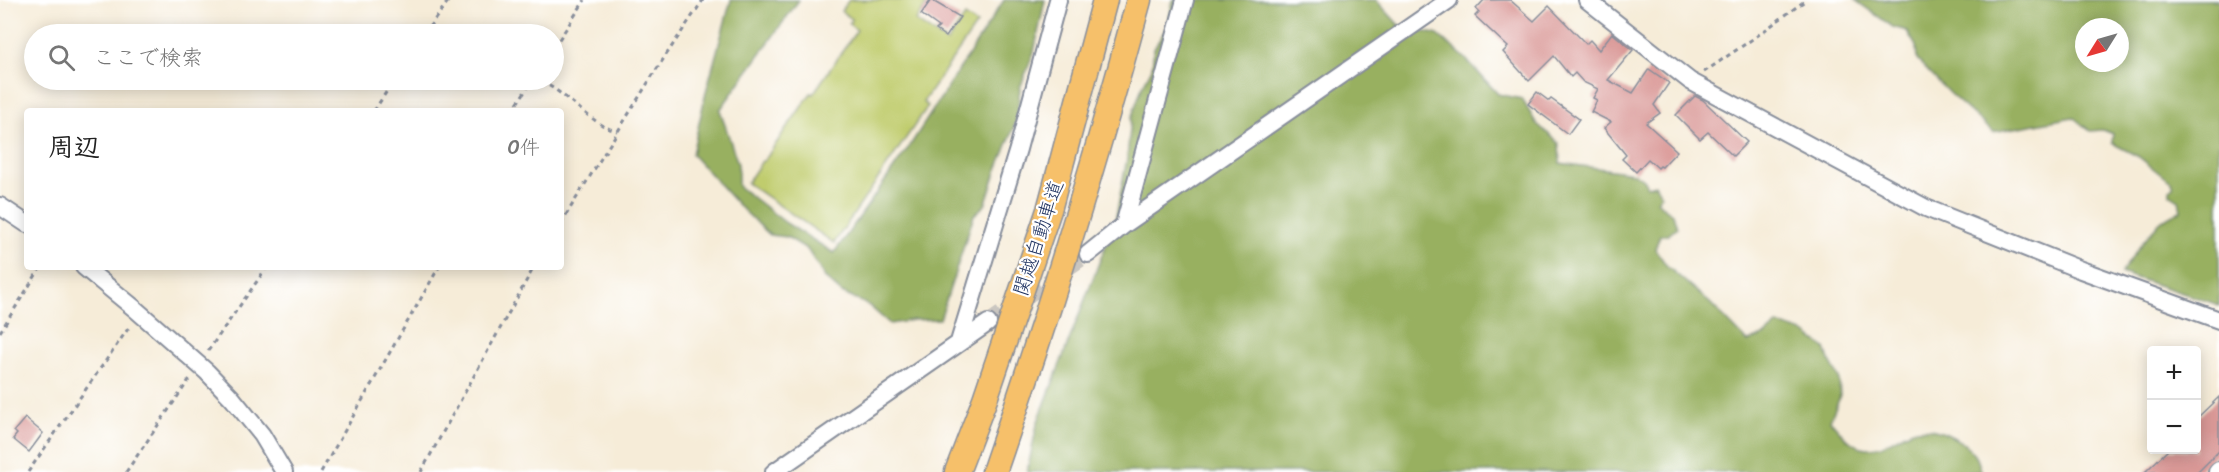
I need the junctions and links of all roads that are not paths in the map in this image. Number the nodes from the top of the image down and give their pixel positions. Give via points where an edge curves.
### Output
1 (1058, 0) edge
2 (1105, 0) edge
3 (1139, 0) edge
4 (1185, 0) edge
5 (1449, 0) edge
6 (1587, 0) edge
7 (0, 206) edge
8 (24, 222) edge
9 (1124, 225) junction
10 (1088, 254) tunnel mouth
11 (88, 270) edge
12 (2219, 320) edge
13 (988, 323) tunnel mouth
14 (959, 342) junction
15 (284, 472) edge
16 (774, 472) edge
17 (957, 472) edge
18 (993, 472) edge

1 - 14 street
2 - 17 highway, 関越自動車道 via 1049,210
3 - 18 highway, 関越自動車道 via 1070,243
4 - 9 street
5 - 9 street
6 - 12 street via 1690,81 1926,208
7 - 8 street
9 - 10 street
11 - 15 street via 232,398 262,435
13 - 14 street
14 - 16 street

